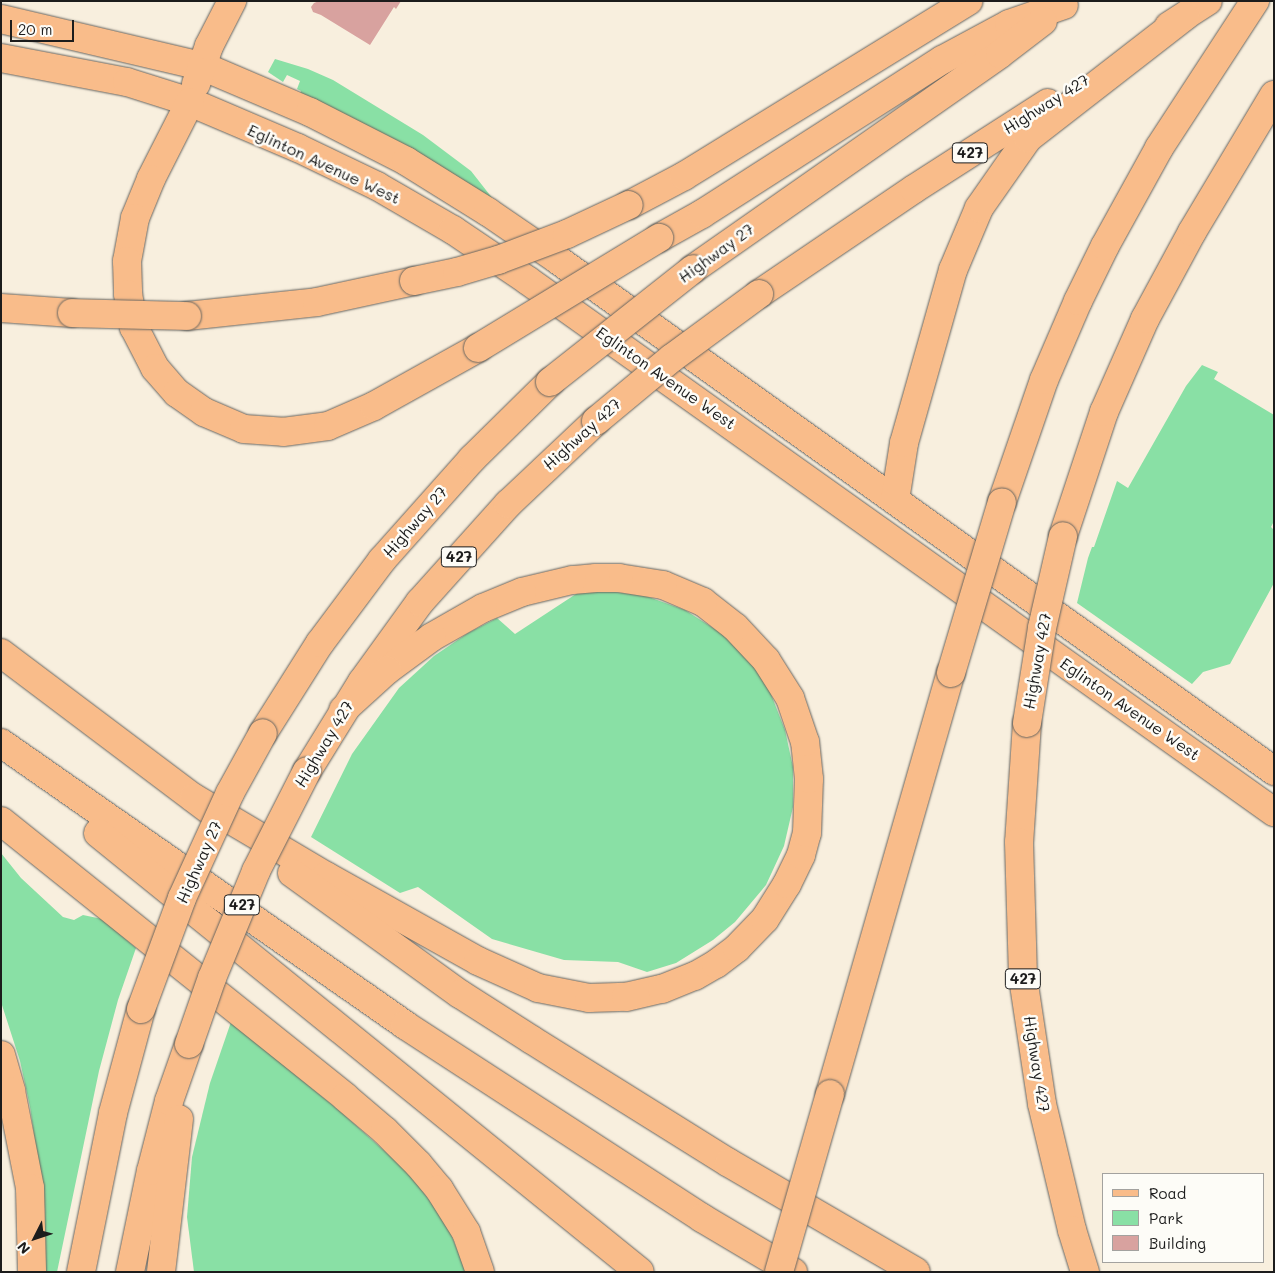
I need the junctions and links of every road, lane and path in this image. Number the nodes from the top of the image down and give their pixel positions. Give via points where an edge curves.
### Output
1 (232, 1) edge
2 (968, 1) edge
3 (1208, 1) edge
4 (1255, 1) edge
5 (1066, 3) edge
6 (1185, 16) junction
7 (1, 19) edge
8 (1, 58) edge
9 (202, 66) junction
10 (1274, 95) edge
11 (190, 102) junction
12 (1, 308) edge
13 (895, 500) junction
14 (1, 653) edge
15 (343, 710) junction
16 (1, 743) edge
17 (1, 752) edge
18 (1274, 771) edge
19 (194, 798) junction
20 (1274, 812) edge
21 (1, 822) edge
22 (189, 1044) junction
23 (1, 1055) edge
24 (32, 1272) edge
25 (81, 1272) edge
26 (130, 1272) edge
27 (161, 1272) edge
28 (480, 1272) edge
29 (640, 1272) edge
30 (779, 1272) edge
31 (793, 1272) edge
32 (916, 1272) edge
33 (1085, 1272) edge

1 - 9 main road
2 - 12 main road, bridge via 684,176 567,234 498,260 318,302 186,316
3 - 6 main road, 427
4 - 30 main road, bridge via 1191,97 1132,196 1078,300 1044,380 1002,502
5 - 11 main road, bridge via 1009,24 942,60 702,214 374,406 328,426 283,432 244,429 204,412 177,393 155,368 134,327 127,262 135,218
5 - 25 main road, Highway 27, bridge via 1000,54 692,269 550,382 466,465 382,560 320,644 263,733 230,793 182,898 141,1009 114,1114
6 - 13 main road via 1028,138 979,208 948,289 904,443
6 - 15 main road, Highway 427 / 427, bridge via 930,178 759,294 672,358 540,472 449,568 393,638
7 - 9 main road, Eglinton Avenue West
8 - 11 main road, Eglinton Avenue West via 127,82
9 - 11 main road
9 - 13 main road, Eglinton Avenue West via 356,134 451,188 558,260
10 - 33 main road, Highway 427 / 427, bridge via 1192,232 1145,319 1104,412 1063,536 1042,628 1027,722 1019,842 1023,978 1042,1104
11 - 20 main road, Eglinton Avenue West via 377,186 453,230
13 - 18 main road, Eglinton Avenue West
14 - 19 main road
15 - 19 main road via 387,670 432,637 483,608 522,592 596,578 619,578 663,586 703,602 735,627 766,660 790,698 805,742 809,779 806,833 801,855 765,918 737,948 716,964 662,989 626,997 589,998 538,988 478,961
15 - 22 main road, Highway 427 / 427, bridge via 256,870
16 - 31 main road via 405,1025 694,1213
17 - 29 main road
19 - 32 main road via 316,892 468,999 664,1124
21 - 28 main road via 385,1131 439,1189 466,1232
22 - 26 main road via 169,1101
22 - 27 main road
23 - 24 main road via 30,1188

